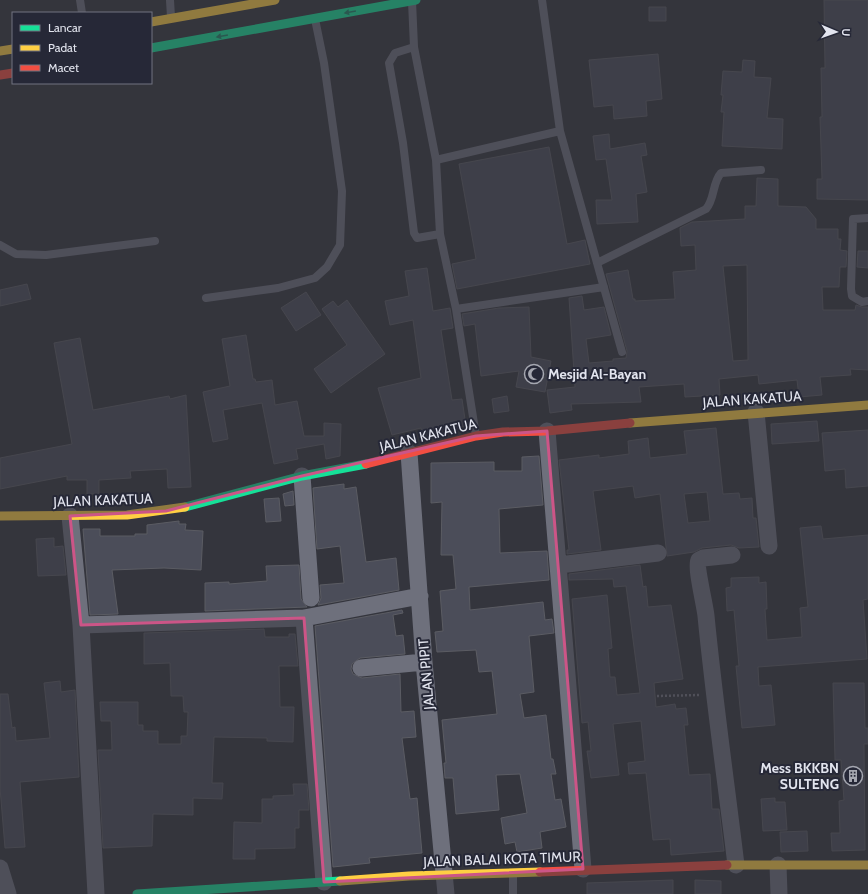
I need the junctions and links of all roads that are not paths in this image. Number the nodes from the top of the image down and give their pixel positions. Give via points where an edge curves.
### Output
1 (80, 0) edge
2 (170, 0) edge
3 (275, 0) edge
4 (414, 0) edge
5 (542, 0) edge
6 (374, 4) edge
7 (82, 12) edge
8 (315, 18) junction
9 (152, 22) edge
10 (173, 25) junction
11 (177, 44) junction
12 (12, 48) edge
13 (152, 48) edge
14 (414, 48) junction
15 (0, 51) edge
16 (12, 73) edge
17 (0, 75) edge
18 (560, 131) junction
19 (436, 160) junction
20 (761, 170) dead end
21 (868, 218) edge
22 (440, 234) junction
23 (155, 242) dead end
24 (0, 245) edge
25 (597, 263) junction
26 (604, 287) junction
27 (206, 298) dead end
28 (868, 301) edge
29 (456, 309) junction
30 (622, 352) dead end
31 (868, 404) edge
32 (756, 412) junction
33 (547, 431) junction
34 (476, 436) junction
35 (409, 453) junction
36 (302, 476) junction
37 (0, 516) edge
38 (70, 516) junction
39 (769, 546) dead end
40 (658, 553) dead end
41 (732, 555) dead end
42 (559, 565) junction
43 (420, 596) junction
44 (311, 598) dead end
45 (304, 618) junction
46 (81, 625) junction
47 (424, 662) junction
48 (361, 668) dead end
49 (736, 865) junction
50 (778, 865) junction
51 (868, 865) edge
52 (0, 868) edge
53 (583, 870) junction
54 (514, 872) junction
55 (445, 876) junction
56 (324, 882) junction
57 (8, 894) edge
58 (96, 894) edge
59 (137, 894) edge
60 (446, 894) edge
61 (513, 894) edge
62 (779, 894) edge

1 - 7 lane
2 - 10 lane
3 - 10 street
4 - 6 street
4 - 14 lane
5 - 18 lane
6 -> 8 street
8 -> 11 street
8 - 27 lane via 342,191 340,245 327,267 315,278 278,288
9 - 10 street
10 - 11 street
11 - 13 street
12 - 15 street
14 - 19 lane
14 - 22 lane via 394,53 390,63 414,233 417,238
16 - 17 street
18 - 19 lane
18 - 25 lane
19 - 22 lane
20 - 25 lane via 721,173 706,209
21 - 28 lane via 853,219 851,289 852,296 862,302
22 - 29 lane
23 - 24 lane via 46,255 16,254
25 - 26 lane
26 - 29 lane
26 - 30 lane
29 - 34 lane
31 - 32 street, JALAN KAKATUA
32 - 33 street, JALAN KAKATUA
32 - 39 street
33 - 34 street, JALAN KAKATUA via 503,432
33 - 42 street
34 - 35 street, JALAN KAKATUA
35 - 36 street, JALAN KAKATUA
35 - 43 street, JALAN PIPIT
36 - 38 street, JALAN KAKATUA via 166,511
36 - 44 street
37 - 38 street, JALAN KAKATUA
38 - 46 street
40 - 42 street
41 - 49 street via 708,556 699,560 697,570 704,598
42 - 53 street
43 - 45 street
43 - 47 street, JALAN PIPIT
45 - 46 street
45 - 56 street
46 - 58 street
47 - 48 street
47 - 55 street, JALAN PIPIT
49 - 50 street, JALAN BALAI KOTA TIMUR
49 - 53 street, JALAN BALAI KOTA TIMUR
50 - 51 street, JALAN BALAI KOTA TIMUR
50 - 62 street
52 - 57 street
53 - 54 street, JALAN BALAI KOTA TIMUR
54 - 55 street, JALAN BALAI KOTA TIMUR
54 - 61 lane
55 - 56 street, JALAN BALAI KOTA TIMUR
55 - 60 street, JALAN PIPIT
56 - 59 street, JALAN BALAI KOTA TIMUR

